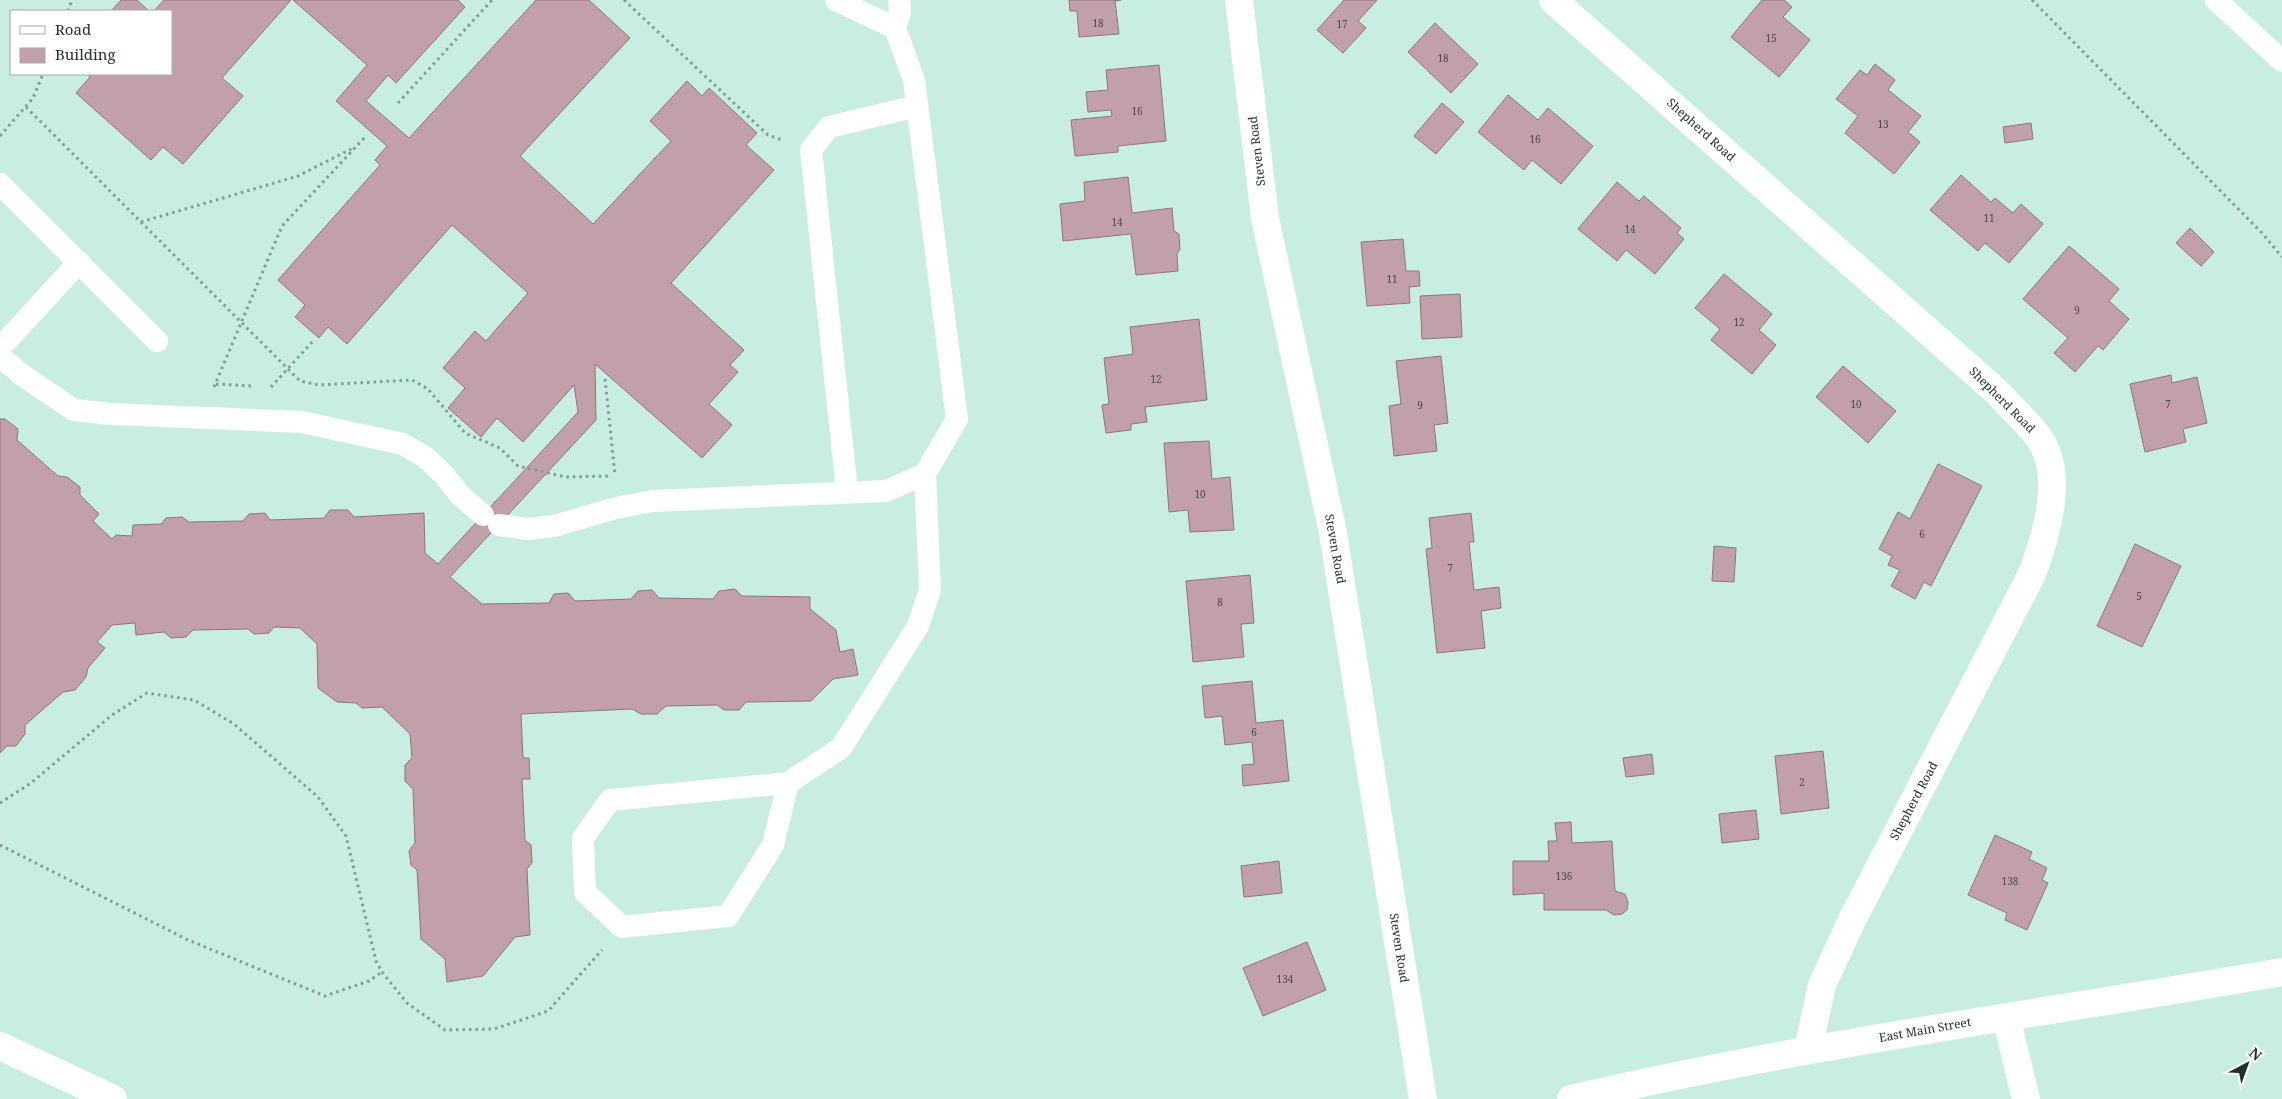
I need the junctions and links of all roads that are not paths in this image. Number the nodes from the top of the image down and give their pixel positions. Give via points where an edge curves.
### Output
1 (836, 0) edge
2 (899, 0) edge
3 (1239, 0) edge
4 (1553, 0) edge
5 (2216, 0) edge
6 (895, 28) junction
7 (2278, 48) edge
8 (917, 106) junction
9 (0, 184) edge
10 (79, 262) junction
11 (157, 341) dead end
12 (0, 348) edge
13 (0, 356) edge
14 (924, 474) junction
15 (847, 491) junction
16 (788, 783) junction
17 (2282, 972) edge
18 (2006, 1017) junction
19 (0, 1046) edge
20 (1808, 1050) junction
21 (113, 1099) edge
22 (1423, 1099) edge
23 (1571, 1099) edge
24 (2026, 1099) edge

1 - 6 lane
2 - 6 lane via 900,12
3 - 22 street, Steven Road via 1265,218 1333,533
4 - 20 street, Shepherd Road via 1997,392 2039,438 2047,456 2051,507 2047,534 2032,574 1852,920 1822,985
5 - 7 lane
6 - 8 lane via 914,80
8 - 14 lane via 957,419
8 - 15 lane via 829,127 811,150
9 - 10 lane
10 - 11 lane
10 - 12 lane
13 - 15 lane via 74,410 302,422 403,444 425,457 460,495 491,520 528,529 554,526 653,501
14 - 15 lane via 886,491
14 - 16 lane via 930,590 918,626 841,748
16 - 16 lane via 610,800 583,838 585,892 622,926 728,916 773,845
17 - 18 street, East Main Street
18 - 20 street, East Main Street
18 - 24 street
19 - 21 street
20 - 23 street, East Main Street

